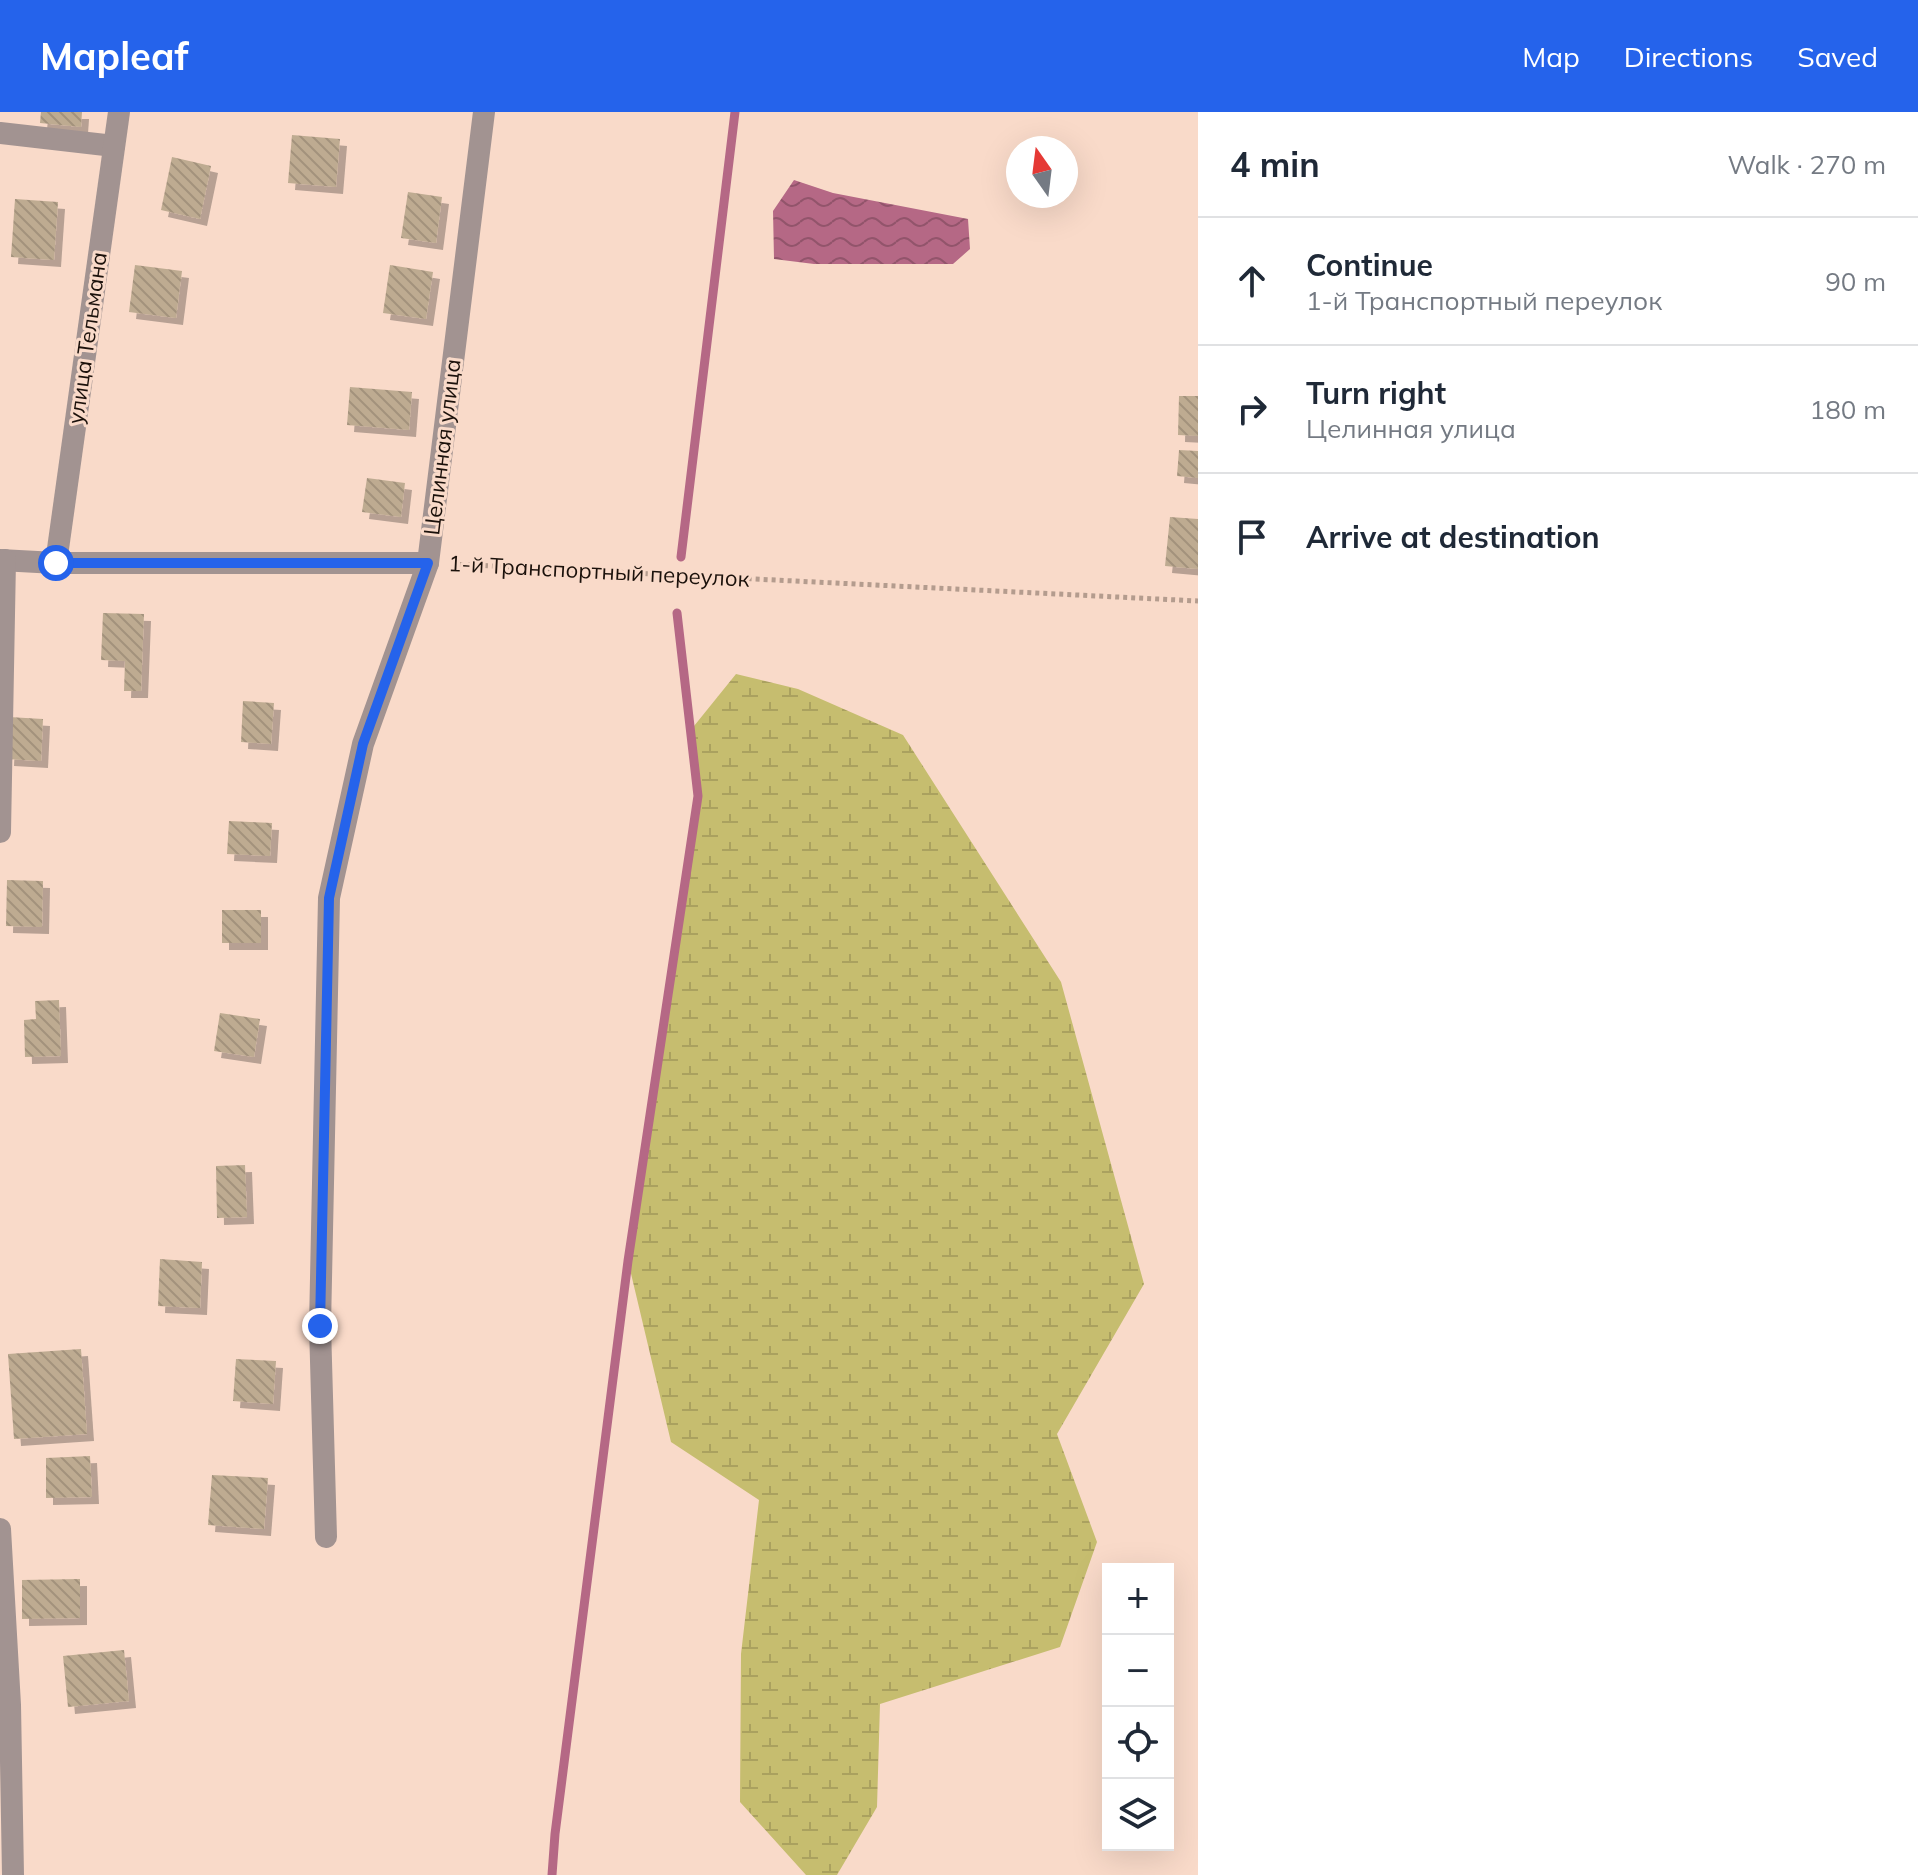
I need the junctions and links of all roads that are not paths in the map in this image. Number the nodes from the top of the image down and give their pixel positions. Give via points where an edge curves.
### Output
1 (119, 112) edge
2 (484, 112) edge
3 (0, 133) edge
4 (114, 146) junction
5 (3, 560) edge
6 (56, 563) junction
7 (428, 563) junction
8 (0, 832) edge
9 (0, 1529) edge
10 (326, 1537) dead end
11 (13, 1875) edge

1 - 4 street, улица Тельмана
2 - 7 street, Целинная улица
3 - 4 street
4 - 6 street, улица Тельмана
5 - 6 street, 1-й Транспортный переулок
5 - 8 street
6 - 7 street, 1-й Транспортный переулок
7 - 10 street, Целинная улица via 363,744 329,898 320,1326
9 - 11 street

